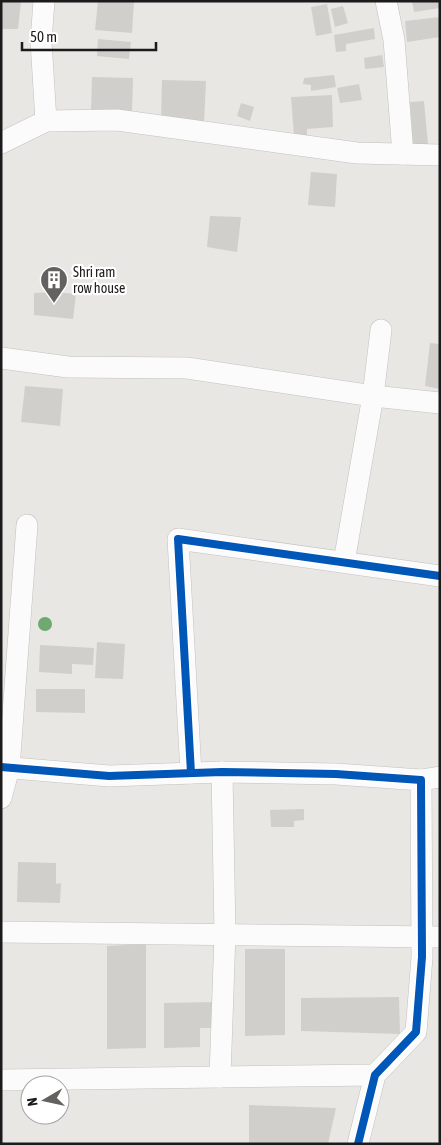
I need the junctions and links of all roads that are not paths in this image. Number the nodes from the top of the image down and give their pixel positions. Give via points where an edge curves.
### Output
1 (44, 1) edge
2 (386, 1) edge
3 (46, 121) junction
4 (1, 143) edge
5 (403, 154) junction
6 (440, 155) edge
7 (381, 330) dead end
8 (1, 358) edge
9 (373, 396) junction
10 (440, 403) edge
11 (27, 525) dead end
12 (344, 562) junction
13 (440, 576) edge
14 (5, 768) edge
15 (222, 772) junction
16 (191, 773) junction
17 (431, 778) edge
18 (1, 798) edge
19 (1, 932) edge
20 (225, 934) junction
21 (431, 937) edge
22 (374, 1076) junction
23 (220, 1077) junction
24 (1, 1080) edge
25 (358, 1144) edge

1 - 3 street via 41,40
2 - 5 street via 394,40
3 - 4 street
3 - 5 street via 117,120 357,153
5 - 6 street
7 - 9 street
8 - 9 street via 68,367 187,368
9 - 10 street
9 - 12 street
11 - 14 street
12 - 13 street
12 - 16 street via 178,539
14 - 16 street via 109,776
14 - 18 street
15 - 16 street
15 - 17 street
15 - 20 street
17 - 21 street
19 - 20 street
20 - 21 street
20 - 23 street
21 - 22 street via 422,957 416,1032
22 - 23 street
22 - 25 street
23 - 24 street

